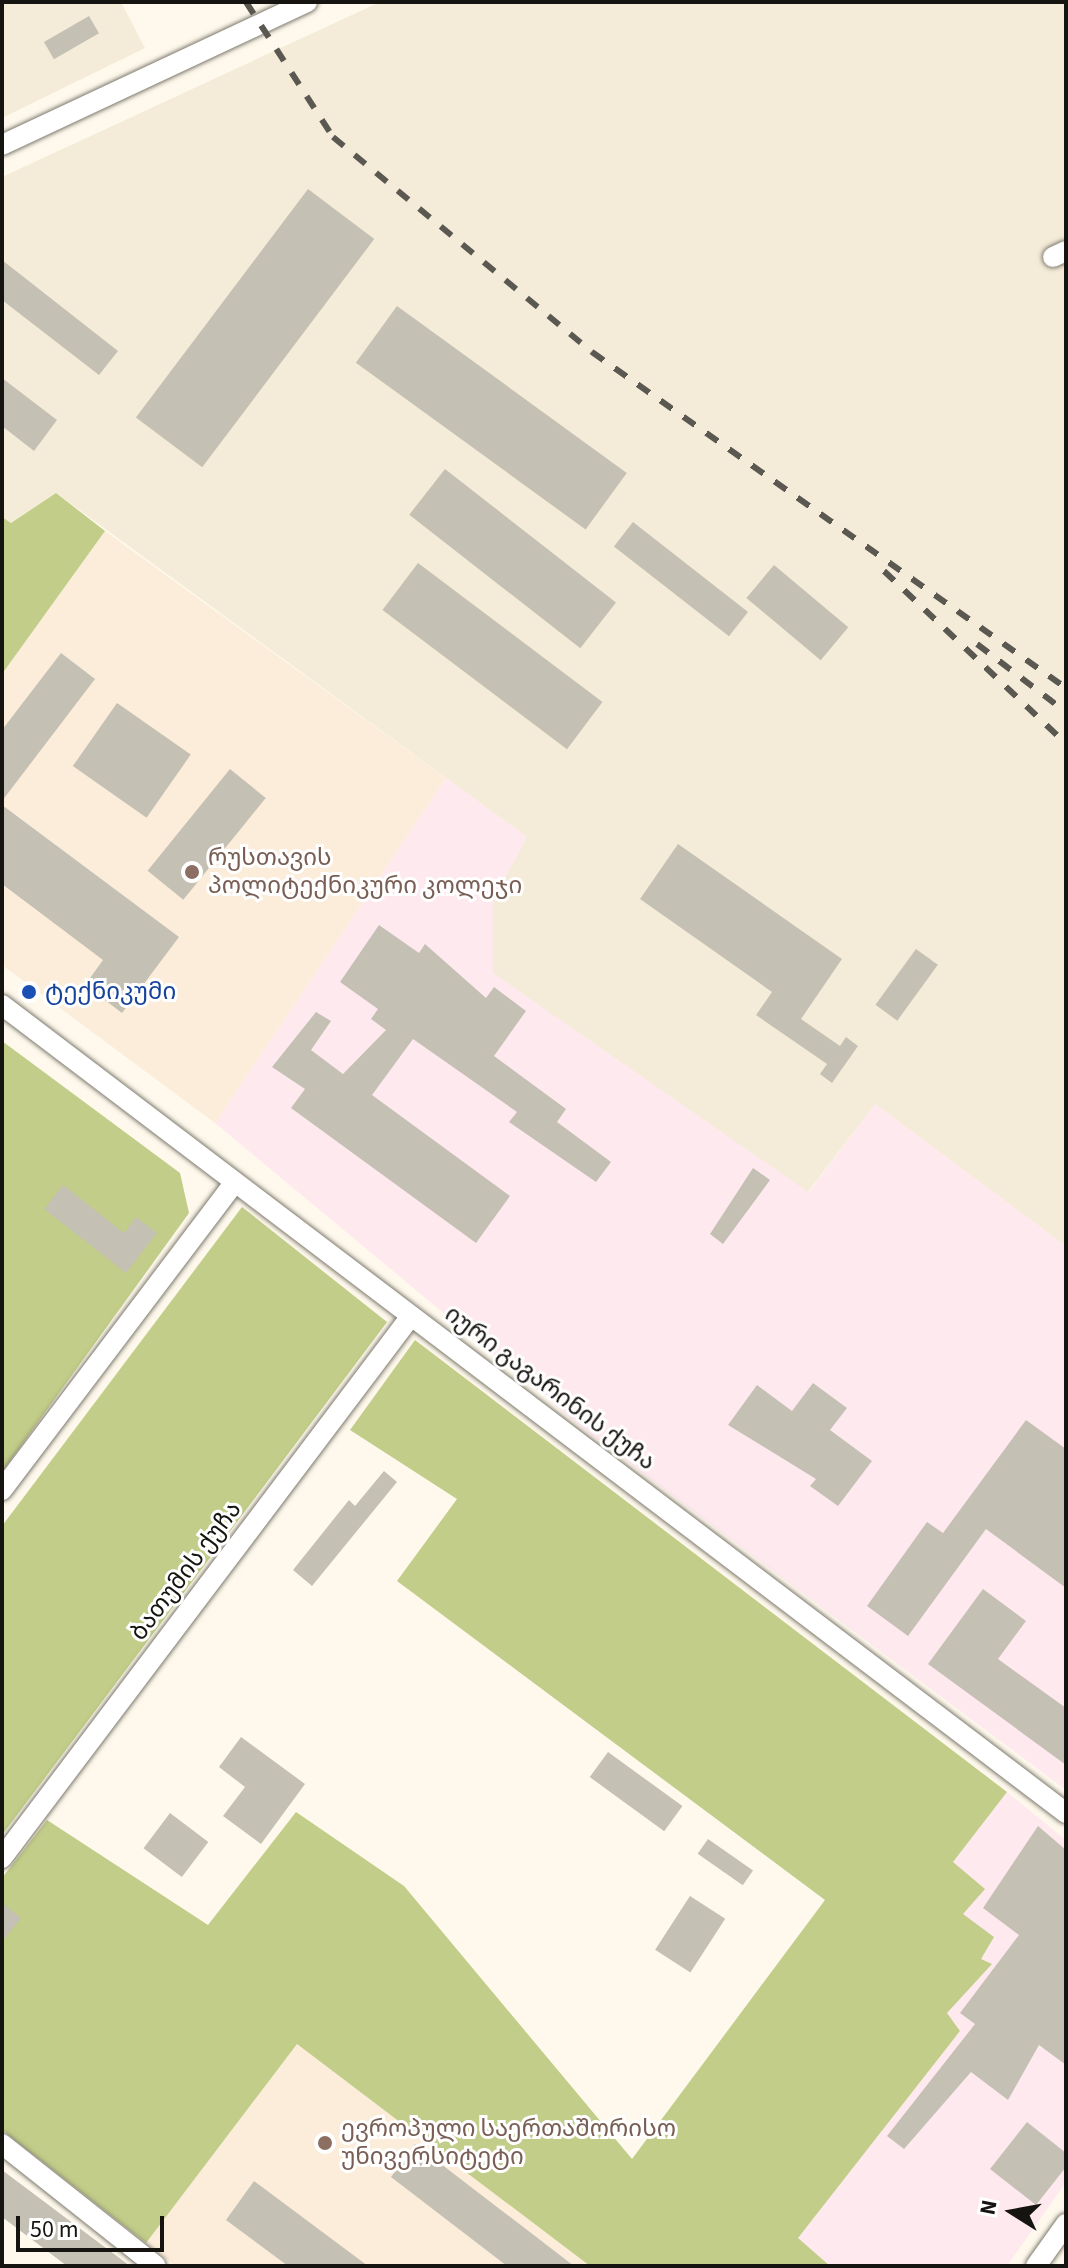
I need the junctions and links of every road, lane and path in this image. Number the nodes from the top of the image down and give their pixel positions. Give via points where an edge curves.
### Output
1 (307, 2) edge
2 (2, 145) edge
3 (2, 1005) edge
4 (235, 1182) junction
5 (411, 1316) junction
6 (2, 1490) edge
7 (1066, 1813) edge
8 (2, 1858) edge
9 (2, 2144) edge
10 (1066, 2224) edge
11 (156, 2266) edge
12 (1036, 2266) edge

1 - 2 street
3 - 4 street, იური გაგარინის ქუჩა
4 - 5 street, იური გაგარინის ქუჩა
4 - 6 street
5 - 7 street, იური გაგარინის ქუჩა
5 - 8 street, ბათუმის ქუჩა
9 - 11 street
10 - 12 street

